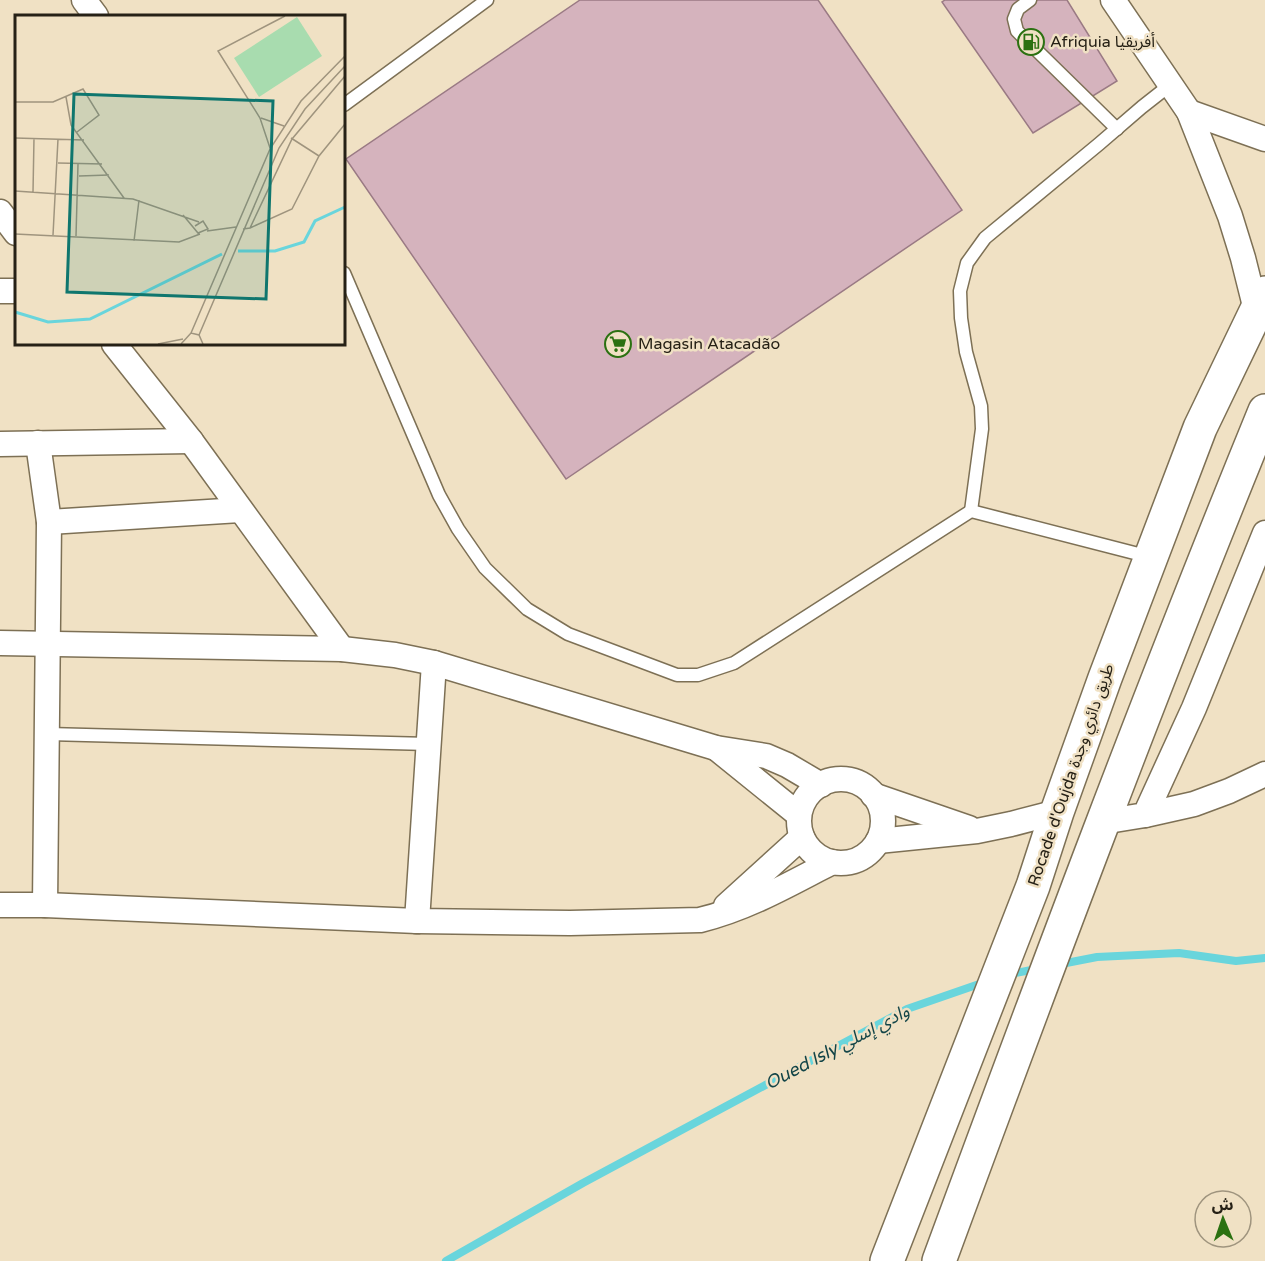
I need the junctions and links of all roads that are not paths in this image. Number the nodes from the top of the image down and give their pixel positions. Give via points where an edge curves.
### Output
1 (84, 0) edge
2 (488, 0) edge
3 (1030, 0) edge
4 (1113, 0) edge
5 (95, 15) edge
6 (1170, 85) junction
7 (345, 104) edge
8 (1189, 112) junction
9 (1117, 129) junction
10 (1265, 139) edge
11 (0, 212) edge
12 (15, 232) edge
13 (345, 275) edge
14 (1260, 302) edge
15 (115, 345) edge
16 (1265, 411) edge
17 (191, 441) junction
18 (38, 443) junction
19 (0, 444) edge
20 (240, 510) junction
21 (971, 511) junction
22 (49, 522) junction
23 (1265, 534) edge
24 (1151, 558) junction
25 (0, 643) edge
26 (49, 644) junction
27 (342, 649) junction
28 (434, 663) junction
29 (48, 734) junction
30 (429, 744) junction
31 (716, 748) junction
32 (1265, 774) edge
33 (821, 785) junction
34 (873, 795) junction
35 (1057, 812) junction
36 (1145, 815) junction
37 (1102, 822) junction
38 (800, 826) junction
39 (977, 831) junction
40 (878, 841) junction
41 (832, 862) junction
42 (45, 904) junction
43 (0, 905) edge
44 (716, 916) junction
45 (417, 921) junction
46 (887, 1261) edge
47 (939, 1261) edge

1 - 5 street
2 - 7 lane
3 - 9 lane via 1018,9 1014,19 1017,31
4 - 6 street
6 - 8 street
6 - 9 lane
8 - 10 street
8 - 14 street
9 - 21 lane via 986,238 967,263 960,291 961,318 981,406 982,429
11 - 12 street
13 - 21 lane via 439,495 485,568 527,609 568,634 666,671 698,675 734,663
14 - 24 highway, Rocade d'Oujda طريق دائري وجدة via 1200,428
15 - 17 street
16 - 37 highway
17 - 18 street
17 - 20 street
18 - 19 street
18 - 22 street
20 - 22 street
20 - 27 street
21 - 24 lane
22 - 26 street
23 - 36 street via 1194,708
24 - 35 highway, Rocade d'Oujda طريق دائري وجدة
25 - 26 street
26 - 27 street
26 - 29 street
27 - 28 street
28 - 30 street
28 - 31 street
29 - 30 lane
29 - 42 street
30 - 45 street
31 - 33 street via 766,756
31 - 38 street
32 - 36 street via 1194,804
33 - 34 street via 834,780 849,781
33 - 38 street via 803,803
34 - 39 street
34 - 40 street via 882,817
35 - 39 street
35 - 46 highway, Rocade d'Oujda طريق دائري وجدة via 1033,886
36 - 37 street
37 - 47 highway
38 - 41 street via 814,853
38 - 44 street
39 - 40 street
40 - 41 street via 858,859
41 - 44 street
42 - 43 street
42 - 45 street
44 - 45 street via 700,920 570,923

